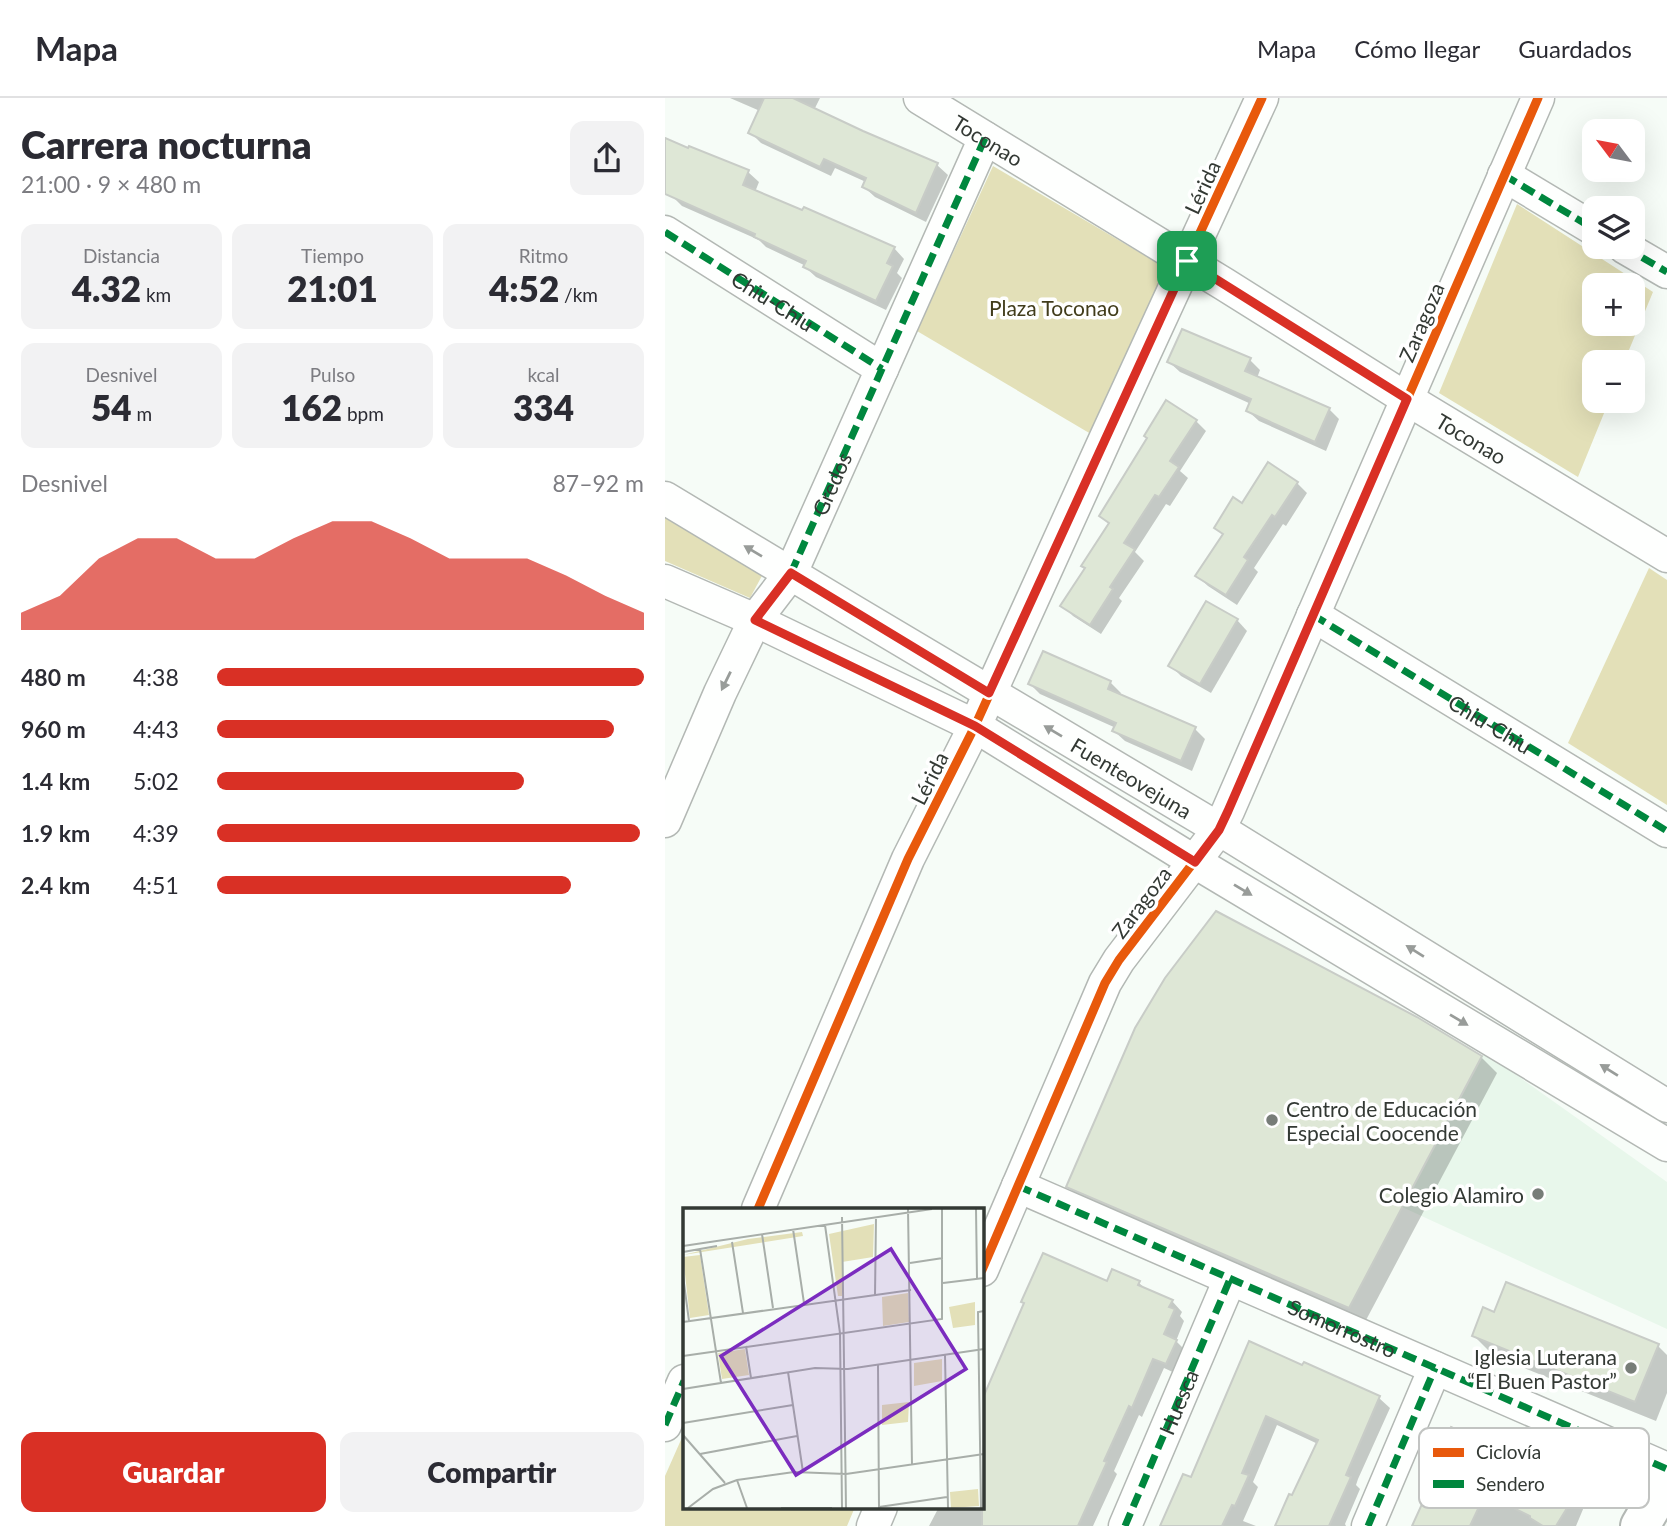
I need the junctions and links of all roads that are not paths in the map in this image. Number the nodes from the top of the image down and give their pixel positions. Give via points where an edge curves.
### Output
1 (920, 98) edge
2 (1262, 98) edge
3 (1538, 98) edge
4 (985, 138) junction
5 (1504, 175) junction
6 (1582, 222) edge
7 (665, 232) edge
8 (1645, 259) edge
9 (1187, 261) junction
10 (1667, 272) edge
11 (882, 369) junction
12 (1407, 399) junction
13 (665, 498) edge
14 (1667, 556) edge
15 (791, 573) junction
16 (665, 581) edge
17 (1313, 615) junction
18 (755, 620) junction
19 (989, 693) junction
20 (975, 726) junction
21 (665, 821) edge
22 (1219, 830) junction
23 (1667, 831) edge
24 (1195, 862) junction
25 (1667, 1106) edge
26 (1667, 1145) edge
27 (1018, 1186) junction
28 (758, 1208) edge
29 (983, 1268) edge
30 (1230, 1279) junction
31 (1435, 1368) junction
32 (683, 1383) edge
33 (665, 1425) edge
34 (1573, 1428) edge
35 (1649, 1461) edge
36 (1667, 1469) edge
37 (1667, 1480) edge
38 (881, 1508) edge
39 (873, 1526) edge
40 (1125, 1526) edge
41 (1368, 1526) edge
42 (1640, 1526) edge

1 - 4 street, Toconao
2 - 9 street, Lérida
3 - 5 street, Zaragoza
4 - 9 street, Toconao
4 - 11 street, Gredos
5 - 6 street
5 - 12 street, Zaragoza
7 - 11 street, Chiu-Chiu
8 - 10 street
9 - 12 street, Toconao
9 - 19 street, Lérida
11 - 15 street, Gredos
12 - 14 street, Toconao
12 - 17 street, Zaragoza
15 -> 13 street, Fuenteovejuna
15 - 18 street, Gredos
15 - 19 street, Fuenteovejuna
16 - 18 street, Fuenteovejuna
17 - 22 street, Zaragoza
17 - 23 street, Chiu-Chiu
18 - 20 street, Fuenteovejuna
18 -> 21 street, Gredos
19 - 20 street, Lérida
22 -> 19 street, Fuenteovejuna
20 - 24 street, Fuenteovejuna
20 - 28 street, Lérida via 908,859
22 - 24 street, Zaragoza
25 -> 22 street, Fuenteovejuna
24 -> 26 street, Fuenteovejuna
24 - 27 street, Zaragoza via 1105,983
27 - 29 street, Zaragoza
27 - 30 street, Somorrostro
30 - 31 street, Somorrostro
30 - 40 street, Huesca
31 - 34 street, Somorrostro
31 - 41 street
32 - 33 street
35 - 36 street, Somorrostro
37 - 42 street
38 - 39 street

